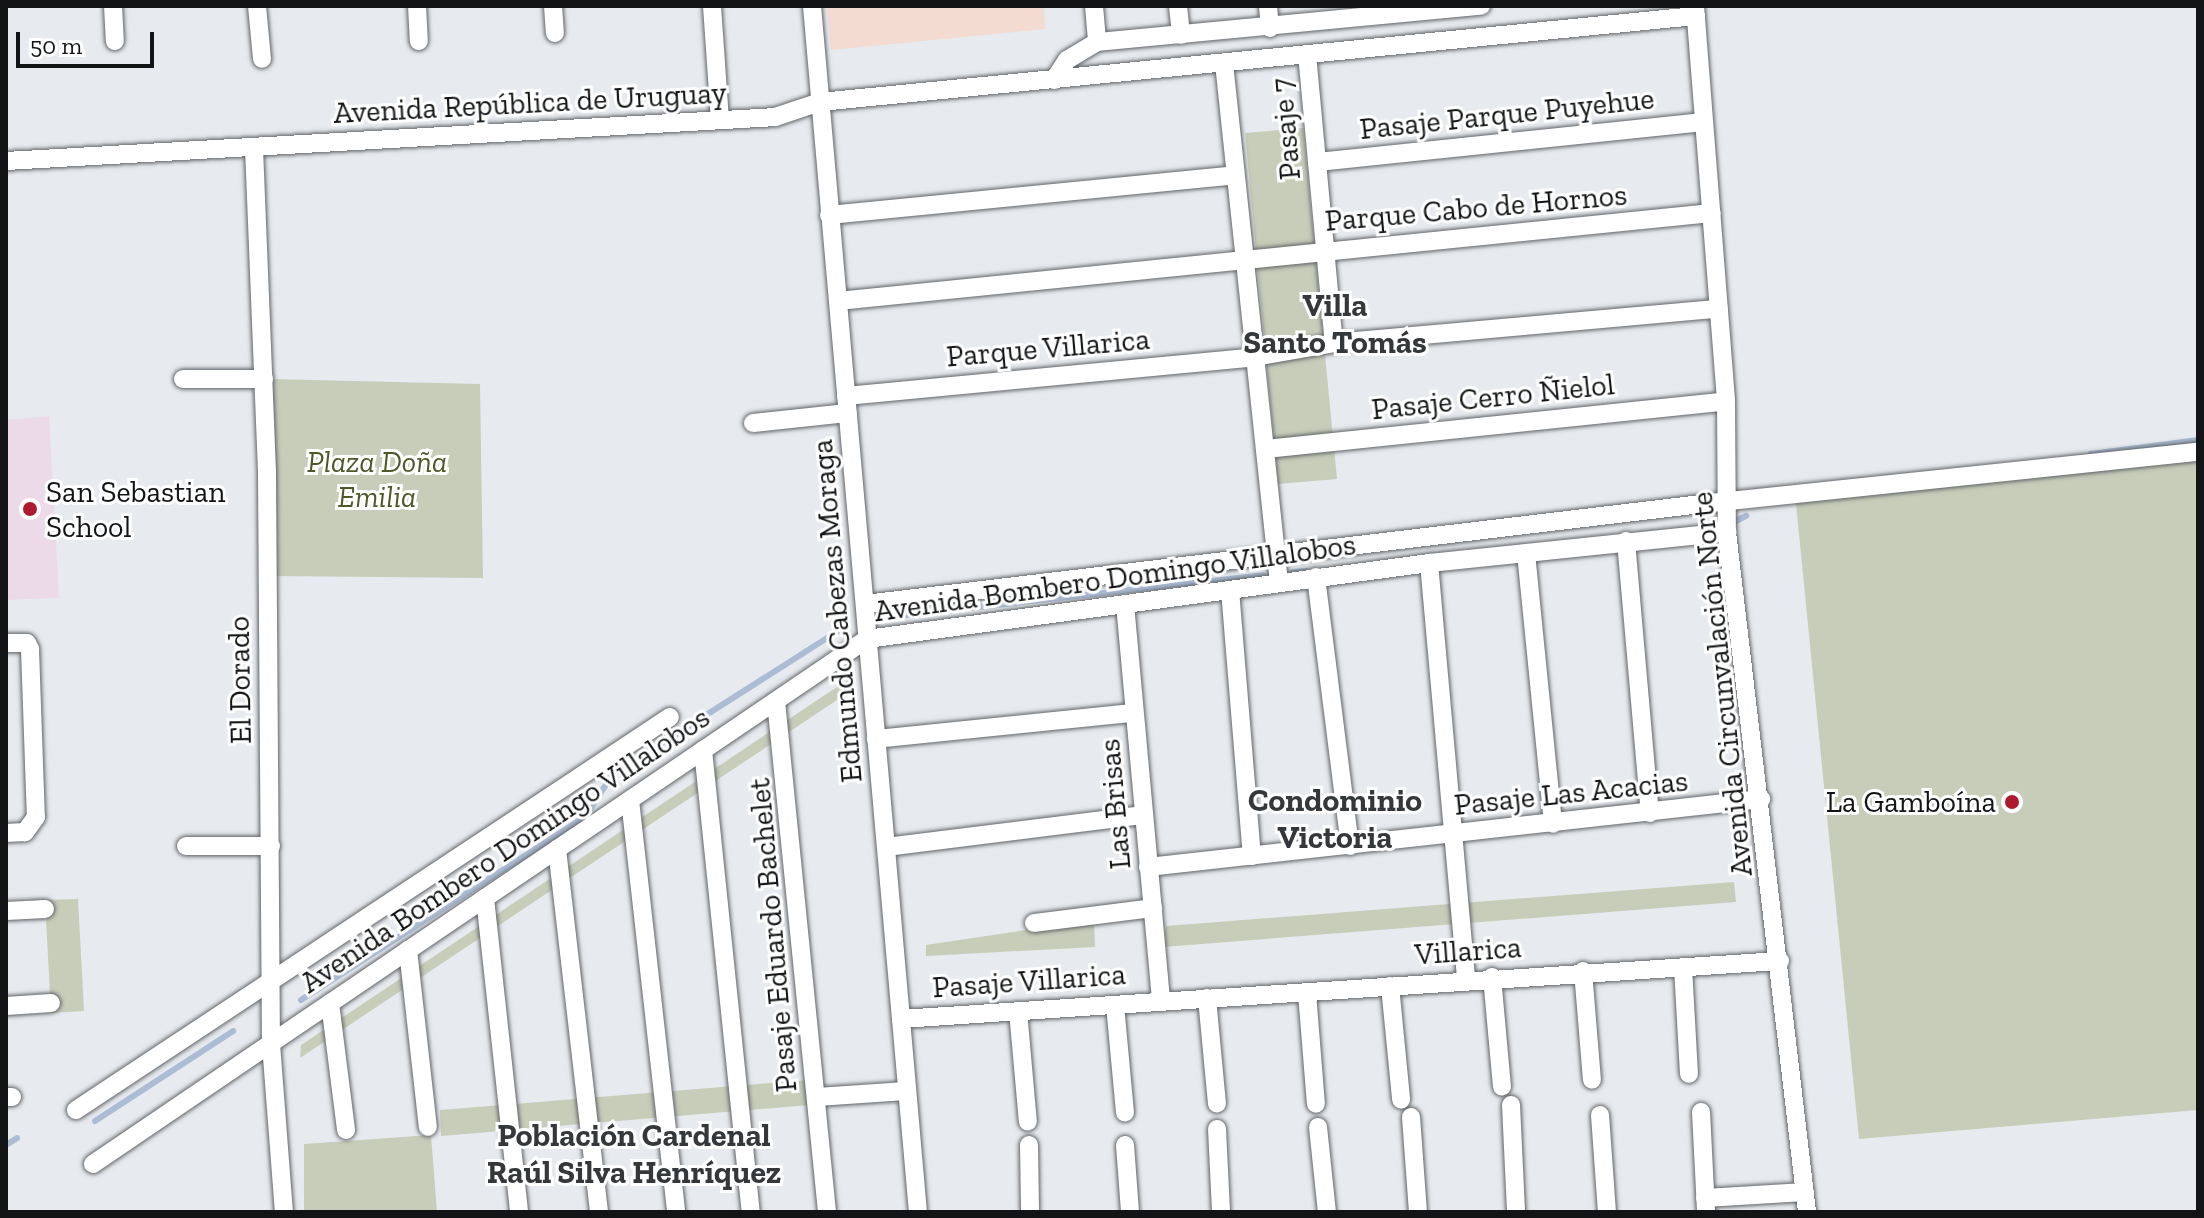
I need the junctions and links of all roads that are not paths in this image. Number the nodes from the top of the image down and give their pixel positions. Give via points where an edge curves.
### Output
1 (113, 6) edge
2 (257, 6) edge
3 (417, 6) edge
4 (553, 6) edge
5 (712, 6) edge
6 (812, 6) edge
7 (1094, 6) edge
8 (1178, 6) edge
9 (1268, 6) edge
10 (1481, 6) edge
11 (1433, 9) edge
12 (1696, 11) edge
13 (1348, 13) edge
14 (1270, 28) junction
15 (555, 33) dead end
16 (1181, 35) junction
17 (115, 41) dead end
18 (419, 41) dead end
19 (1097, 42) junction
20 (1307, 54) junction
21 (262, 59) dead end
22 (1224, 63) junction
23 (1054, 80) junction
24 (820, 102) junction
25 (720, 120) junction
26 (1702, 122) junction
27 (254, 148) junction
28 (6, 161) edge
29 (1317, 162) junction
30 (1235, 175) junction
31 (1712, 213) junction
32 (829, 215) junction
33 (1325, 251) junction
34 (1245, 257) junction
35 (838, 301) junction
36 (1718, 309) junction
37 (1334, 343) junction
38 (1255, 357) junction
39 (183, 379) dead end
40 (264, 379) junction
41 (1726, 401) junction
42 (847, 404) junction
43 (753, 423) dead end
44 (1265, 449) junction
45 (2198, 452) edge
46 (1727, 501) junction
47 (1727, 532) junction
48 (1626, 541) junction
49 (1526, 553) junction
50 (1276, 555) junction
51 (1429, 563) junction
52 (1316, 577) junction
53 (1279, 583) junction
54 (1230, 590) junction
55 (865, 604) junction
56 (1125, 604) junction
57 (867, 639) junction
58 (6, 643) edge
59 (776, 701) junction
60 (1134, 713) junction
61 (670, 717) dead end
62 (876, 739) junction
63 (703, 750) junction
64 (1761, 799) junction
65 (630, 800) junction
66 (1650, 813) junction
67 (1144, 815) junction
68 (1553, 824) junction
69 (6, 833) edge
70 (1453, 834) junction
71 (186, 846) dead end
72 (271, 846) junction
73 (1350, 846) junction
74 (886, 847) junction
75 (557, 849) junction
76 (1252, 856) junction
77 (1148, 867) junction
78 (485, 898) junction
79 (1153, 908) junction
80 (45, 909) dead end
81 (6, 911) edge
82 (1034, 923) dead end
83 (408, 950) junction
84 (1780, 961) junction
85 (1683, 967) junction
86 (1583, 971) junction
87 (1492, 977) junction
88 (1466, 979) junction
89 (270, 980) junction
90 (1390, 986) junction
91 (1307, 993) junction
92 (1207, 998) junction
93 (1161, 999) junction
94 (51, 1003) dead end
95 (330, 1003) junction
96 (1115, 1005) junction
97 (6, 1006) edge
98 (1018, 1011) junction
99 (901, 1019) junction
100 (271, 1044) junction
101 (1689, 1074) dead end
102 (1592, 1080) dead end
103 (1502, 1087) dead end
104 (906, 1091) junction
105 (817, 1097) junction
106 (1401, 1099) dead end
107 (1217, 1104) dead end
108 (1316, 1104) dead end
109 (1511, 1105) dead end
110 (76, 1110) dead end
111 (1701, 1112) dead end
112 (1125, 1113) dead end
113 (1600, 1115) dead end
114 (1411, 1117) dead end
115 (1028, 1122) dead end
116 (428, 1127) dead end
117 (1318, 1127) dead end
118 (1217, 1129) dead end
119 (346, 1130) dead end
120 (1029, 1145) dead end
121 (1125, 1145) dead end
122 (93, 1164) dead end
123 (1805, 1192) junction
124 (1705, 1205) edge
125 (284, 1212) edge
126 (519, 1212) edge
127 (599, 1212) edge
128 (676, 1212) edge
129 (751, 1212) edge
130 (827, 1212) edge
131 (918, 1212) edge
132 (1030, 1212) edge
133 (1130, 1212) edge
134 (1221, 1212) edge
135 (1327, 1212) edge
136 (1418, 1212) edge
137 (1516, 1212) edge
138 (1607, 1212) edge
139 (1807, 1212) edge

1 - 17 street
2 - 21 street
3 - 18 street
4 - 15 street
5 - 25 street
6 - 24 street, Edmundo Cabezas Moraga
7 - 19 street
8 - 16 street
9 - 14 street
10 - 11 street
11 - 13 street
12 - 20 street, Avenida República de Uruguay
12 - 26 street, Avenida Circunvalación Norte
13 - 14 street
14 - 16 street
16 - 19 street
19 - 23 street via 1067,60
20 - 22 street, Avenida República de Uruguay
20 - 29 street, Pasaje 7
22 - 23 street, Avenida República de Uruguay
22 - 30 street
23 - 24 street, Avenida República de Uruguay
24 - 25 street, Avenida República de Uruguay via 775,117
24 - 32 street, Edmundo Cabezas Moraga
25 - 27 street, Avenida República de Uruguay
26 - 29 street, Pasaje Parque Puyehue
26 - 31 street, Avenida Circunvalación Norte
27 - 28 street, Avenida República de Uruguay
27 - 40 street, El Dorado
29 - 33 street, Pasaje 7
30 - 32 street
30 - 34 street
31 - 33 street, Parque Cabo de Hornos
31 - 36 street, Avenida Circunvalación Norte
32 - 35 street, Edmundo Cabezas Moraga
33 - 34 street, Parque Cabo de Hornos
33 - 37 street, Pasaje 7
34 - 35 street, Parque Cabo de Hornos
34 - 38 street
35 - 42 street, Edmundo Cabezas Moraga
36 - 37 street, Parque Villarica
36 - 41 street, Avenida Circunvalación Norte
37 - 38 street, Parque Villarica
38 - 42 street, Parque Villarica
38 - 44 street
39 - 40 street
40 - 72 street, El Dorado
41 - 44 street, Pasaje Cerro Ñielol
41 - 46 street, Avenida Circunvalación Norte
42 - 43 street, Parque Villarica
42 - 55 street, Edmundo Cabezas Moraga
44 - 50 street
45 - 46 street, Avenida Bombero Domingo Villalobos
46 - 47 street, Avenida Circunvalación Norte
46 - 50 street, Avenida Bombero Domingo Villalobos
47 - 48 street, Avenida Bombero Domingo Villalobos
47 - 64 street, Avenida Circunvalación Norte
48 - 49 street, Avenida Bombero Domingo Villalobos
48 - 66 street
49 - 51 street, Avenida Bombero Domingo Villalobos
49 - 68 street
50 - 53 street
50 - 55 street, Avenida Bombero Domingo Villalobos
51 - 52 street, Avenida Bombero Domingo Villalobos
51 - 70 street
52 - 53 street, Avenida Bombero Domingo Villalobos
52 - 73 street
53 - 54 street, Avenida Bombero Domingo Villalobos
54 - 56 street, Avenida Bombero Domingo Villalobos
54 - 76 street
55 - 57 street, Edmundo Cabezas Moraga
56 - 57 street, Avenida Bombero Domingo Villalobos
56 - 60 street, Las Brisas
57 - 59 street, Avenida Bombero Domingo Villalobos
57 - 62 street, Edmundo Cabezas Moraga
58 - 69 street via 27,643 30,649 36,817 25,832
59 - 63 street, Avenida Bombero Domingo Villalobos
59 - 105 street, Pasaje Eduardo Bachelet
60 - 62 street
60 - 67 street, Las Brisas
61 - 89 street, Avenida Bombero Domingo Villalobos
62 - 74 street, Edmundo Cabezas Moraga
63 - 65 street, Avenida Bombero Domingo Villalobos
63 - 129 street
64 - 66 street, Pasaje Las Acacias
64 - 84 street, Avenida Circunvalación Norte
65 - 75 street, Avenida Bombero Domingo Villalobos
65 - 128 street
66 - 68 street, Pasaje Las Acacias
67 - 74 street
67 - 77 street, Las Brisas
68 - 70 street, Pasaje Las Acacias
70 - 73 street, Pasaje Las Acacias
70 - 88 street
71 - 72 street
72 - 89 street, El Dorado
73 - 76 street, Pasaje Las Acacias
74 - 99 street, Edmundo Cabezas Moraga
75 - 78 street, Avenida Bombero Domingo Villalobos
75 - 127 street
76 - 77 street, Pasaje Las Acacias
77 - 79 street, Las Brisas
78 - 83 street, Avenida Bombero Domingo Villalobos
78 - 126 street
79 - 82 street
79 - 93 street, Las Brisas
80 - 81 street
83 - 95 street, Avenida Bombero Domingo Villalobos
83 - 116 street
84 - 85 street, Villarica
84 - 123 street, Avenida Circunvalación Norte
85 - 86 street, Villarica
85 - 101 street
86 - 87 street, Villarica
86 - 102 street
87 - 88 street, Villarica
87 - 103 street
88 - 90 street, Villarica
89 - 100 street, El Dorado
89 - 110 street, Avenida Bombero Domingo Villalobos
90 - 91 street, Villarica
90 - 106 street
91 - 92 street, Villarica
91 - 108 street
92 - 93 street, Villarica
92 - 107 street
93 - 96 street, Pasaje Villarica
94 - 97 street
95 - 100 street, Avenida Bombero Domingo Villalobos
95 - 119 street
96 - 98 street, Pasaje Villarica
96 - 112 street
98 - 99 street, Pasaje Villarica
98 - 115 street
99 - 104 street, Edmundo Cabezas Moraga
100 - 122 street, Avenida Bombero Domingo Villalobos
100 - 125 street, El Dorado
104 - 105 street
104 - 131 street, Edmundo Cabezas Moraga
105 - 130 street, Pasaje Eduardo Bachelet
109 - 137 street
111 - 124 street
113 - 138 street
114 - 136 street
117 - 135 street
118 - 134 street
120 - 132 street
121 - 133 street
123 - 124 street
123 - 139 street, Avenida Circunvalación Norte

